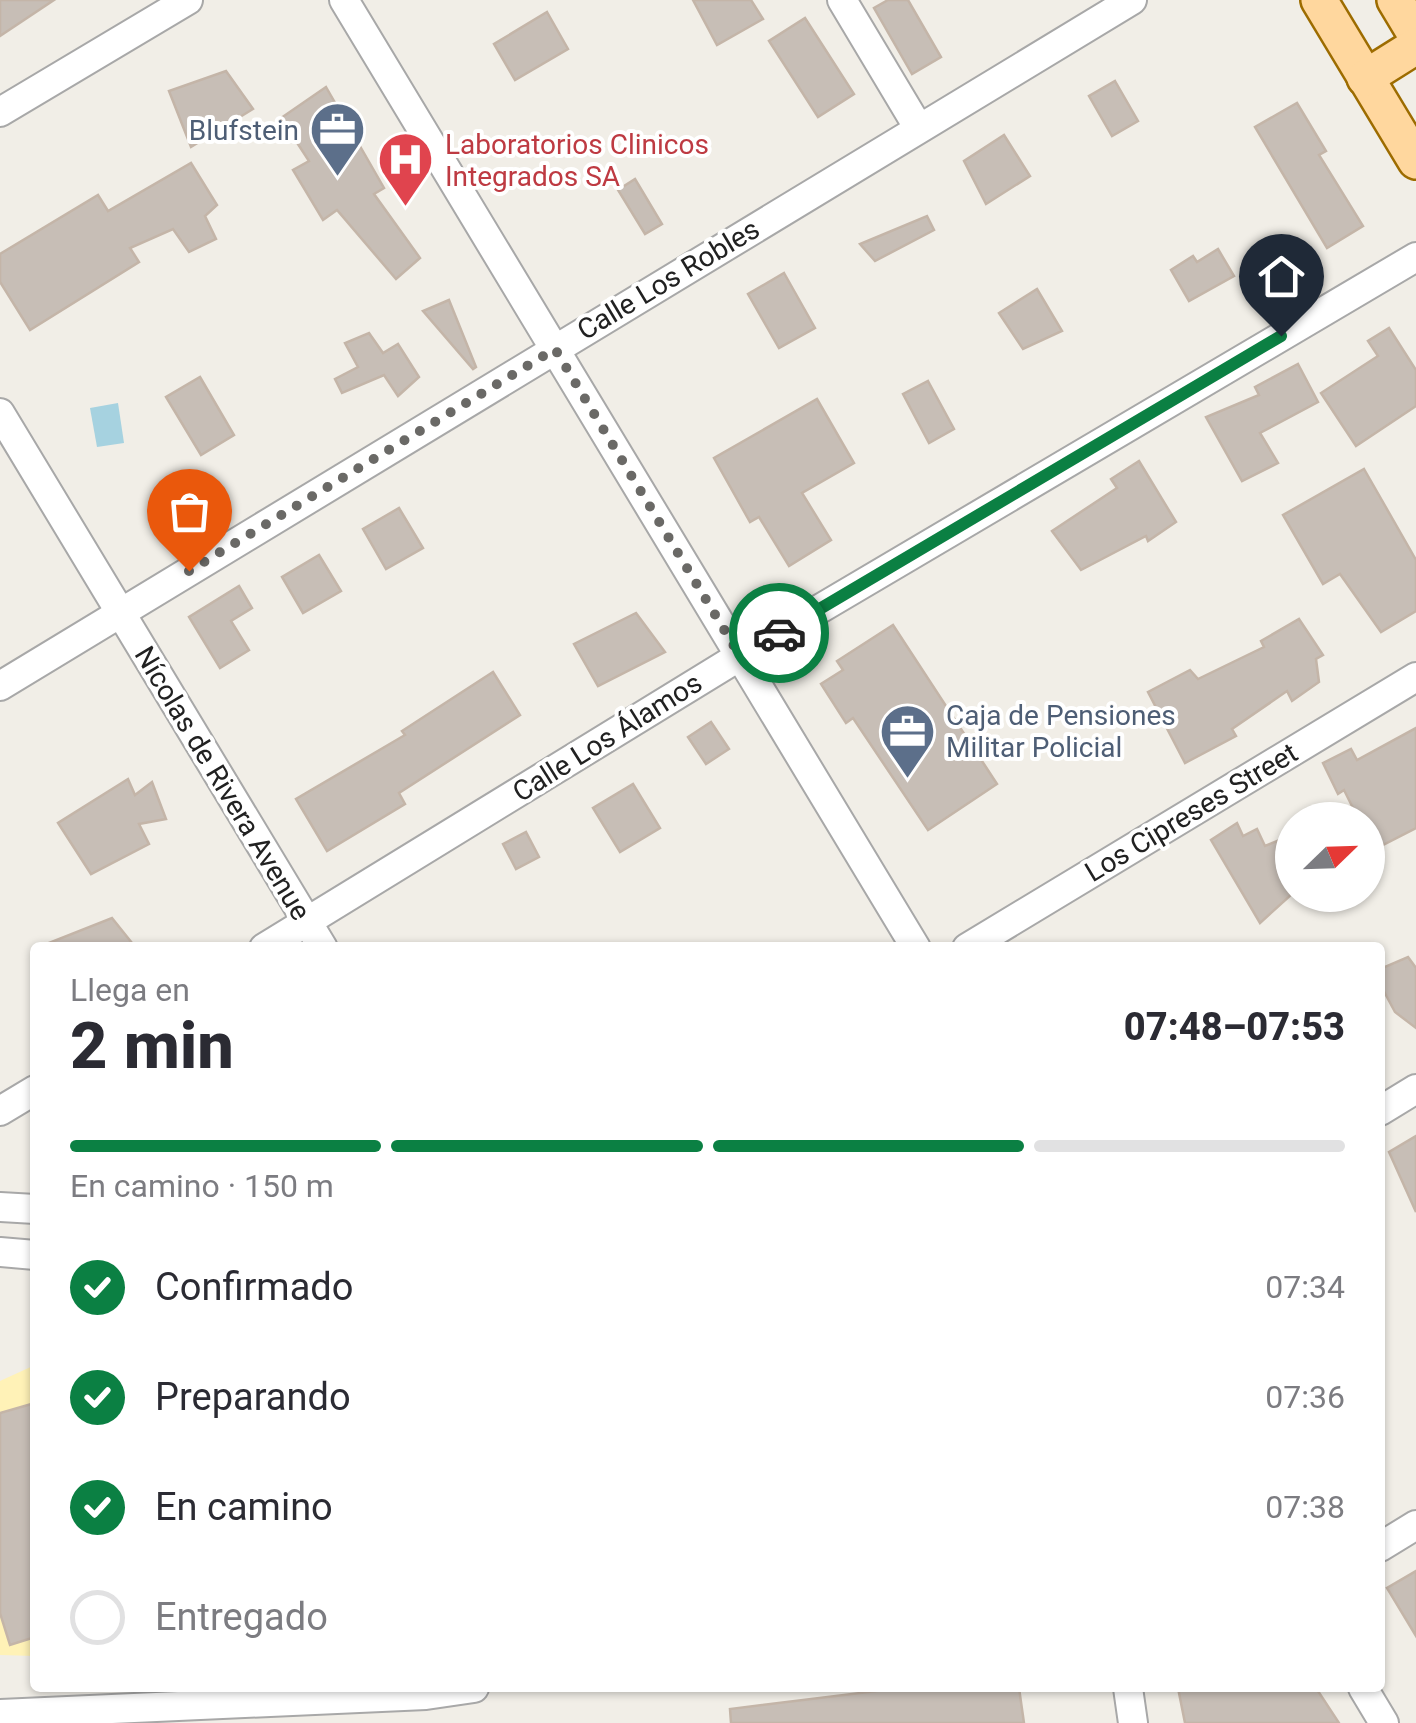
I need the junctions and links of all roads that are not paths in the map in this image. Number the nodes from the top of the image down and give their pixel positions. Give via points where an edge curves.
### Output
1 (188, 0) edge
2 (344, 0) edge
3 (842, 0) edge
4 (1132, 0) edge
5 (1319, 0) edge
6 (1395, 0) edge
7 (1416, 35) edge
8 (1416, 46) edge
9 (1365, 78) junction
10 (0, 112) edge
11 (918, 127) junction
12 (1416, 162) edge
13 (1416, 256) edge
14 (555, 349) junction
15 (0, 413) edge
16 (120, 614) junction
17 (740, 656) junction
18 (1416, 677) edge
19 (0, 686) edge
20 (307, 921) junction
21 (274, 942) edge
22 (319, 942) edge
23 (912, 942) edge
24 (977, 942) edge
25 (1416, 1090) edge
26 (30, 1093) edge
27 (1385, 1108) edge
28 (0, 1111) edge
29 (0, 1207) edge
30 (30, 1208) edge
31 (0, 1252) edge
32 (30, 1254) edge
33 (1416, 1525) edge
34 (1385, 1544) edge
35 (410, 1692) edge
36 (428, 1692) edge
37 (1129, 1692) edge
38 (1365, 1692) edge
39 (0, 1714) edge
40 (405, 1723) edge
41 (1133, 1723) edge
42 (1384, 1723) edge

1 - 10 street
2 - 14 street
3 - 11 street
4 - 11 street, Calle Los Robles
5 - 9 main road
6 - 7 main road
8 - 9 main road
9 - 12 main road
11 - 14 street, Calle Los Robles
13 - 17 street, Calle Los Álamos
14 - 16 street, Calle Los Robles
14 - 17 street
15 - 16 street, Nícolas de Rivera Avenue
16 - 19 street, Calle Los Robles
16 - 20 street, Nícolas de Rivera Avenue
17 - 20 street, Calle Los Álamos
17 - 23 street
18 - 24 street, Los Cipreses Street
20 - 21 street, Calle Los Álamos
20 - 22 street, Nícolas de Rivera Avenue
25 - 27 street
26 - 28 street
29 - 30 street
31 - 32 street
33 - 34 street
35 - 39 street
36 - 40 street
37 - 41 street
38 - 42 street

